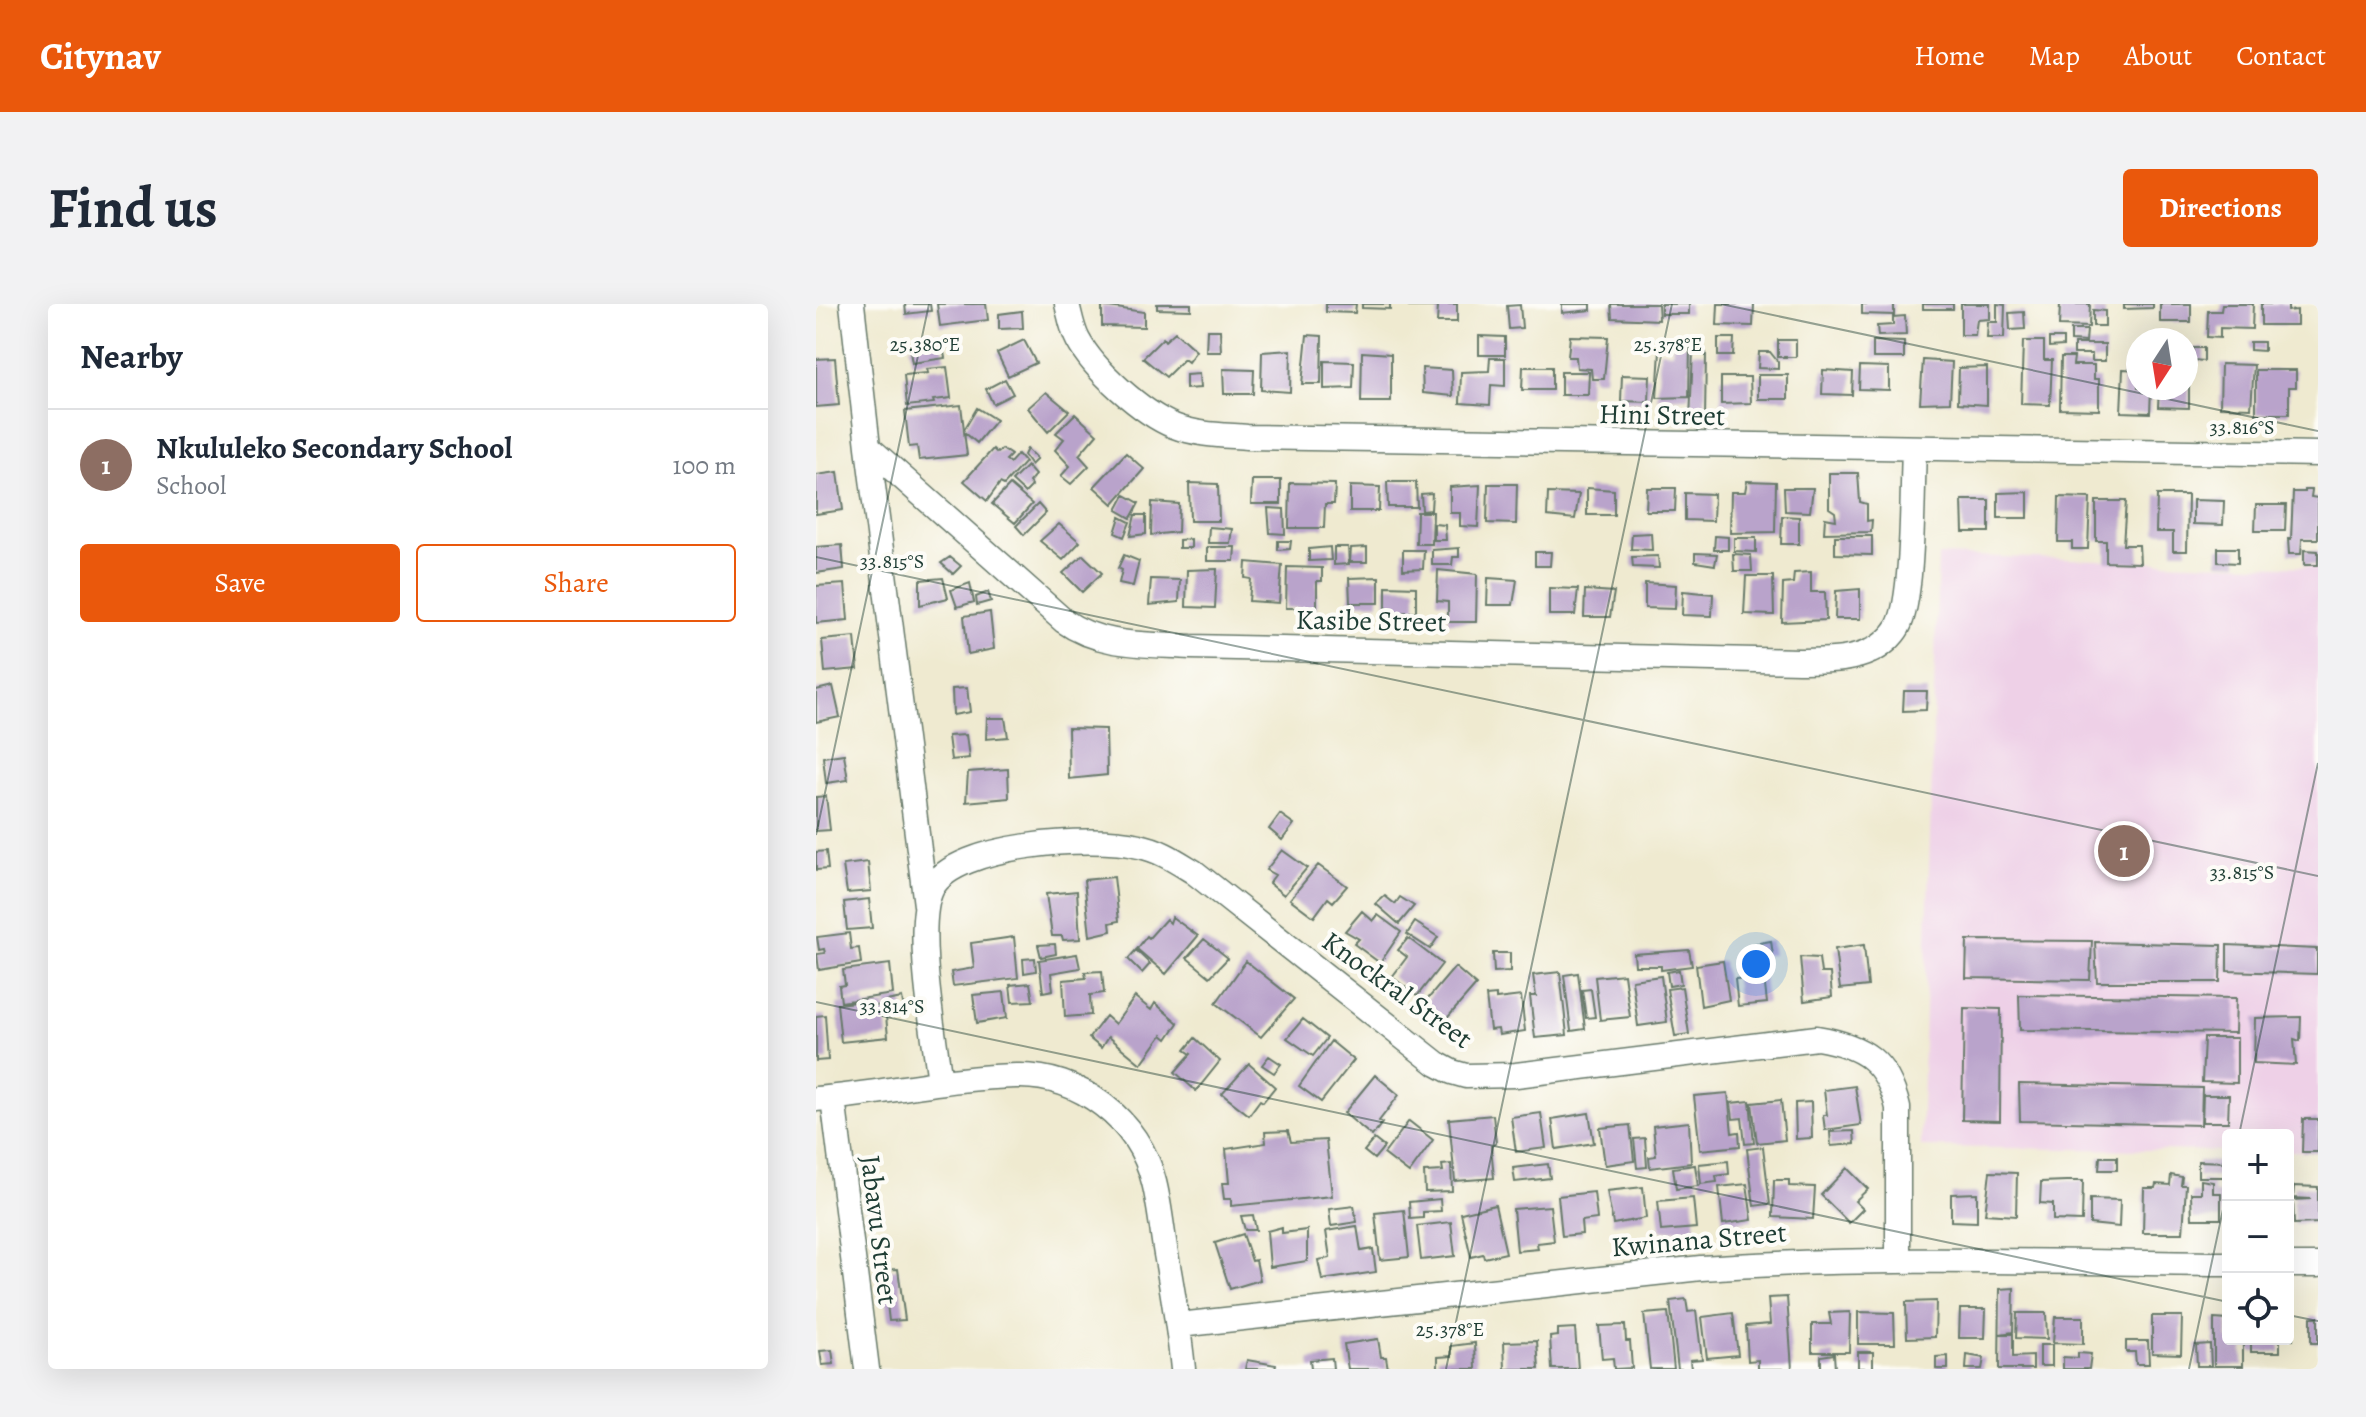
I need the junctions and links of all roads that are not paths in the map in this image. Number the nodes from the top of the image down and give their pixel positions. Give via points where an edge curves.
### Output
1 (852, 304) edge
2 (1067, 304) edge
3 (868, 447) junction
4 (1914, 450) junction
5 (2318, 454) edge
6 (926, 911) junction
7 (940, 1082) junction
8 (824, 1098) edge
9 (1898, 1260) junction
10 (2222, 1264) edge
11 (2294, 1265) edge
12 (2318, 1265) edge
13 (1179, 1325) junction
14 (867, 1369) edge
15 (1183, 1369) edge

1 - 3 street
2 - 4 street, Hini Street via 1077,339 1121,388 1150,414 1205,434
3 - 4 street, Kasibe Street via 1064,621 1092,637 1191,647 1799,661 1866,653 1899,626 1907,584
3 - 6 street, Knockral Street
4 - 5 street, Hini Street
6 - 7 street, Knockral Street via 923,935
6 - 9 street, Knockral Street via 932,888 964,861 1028,847 1119,842 1166,855 1194,872 1437,1064 1466,1076 1565,1071 1817,1038 1853,1047 1883,1070 1898,1108
7 - 8 street
7 - 13 street via 1018,1075 1056,1080 1108,1106 1142,1151 1154,1180
8 - 14 street, Jabavu Street
9 - 10 street, Kwinana Street
9 - 13 street, Kwinana Street via 1701,1268
11 - 12 street
13 - 15 street

